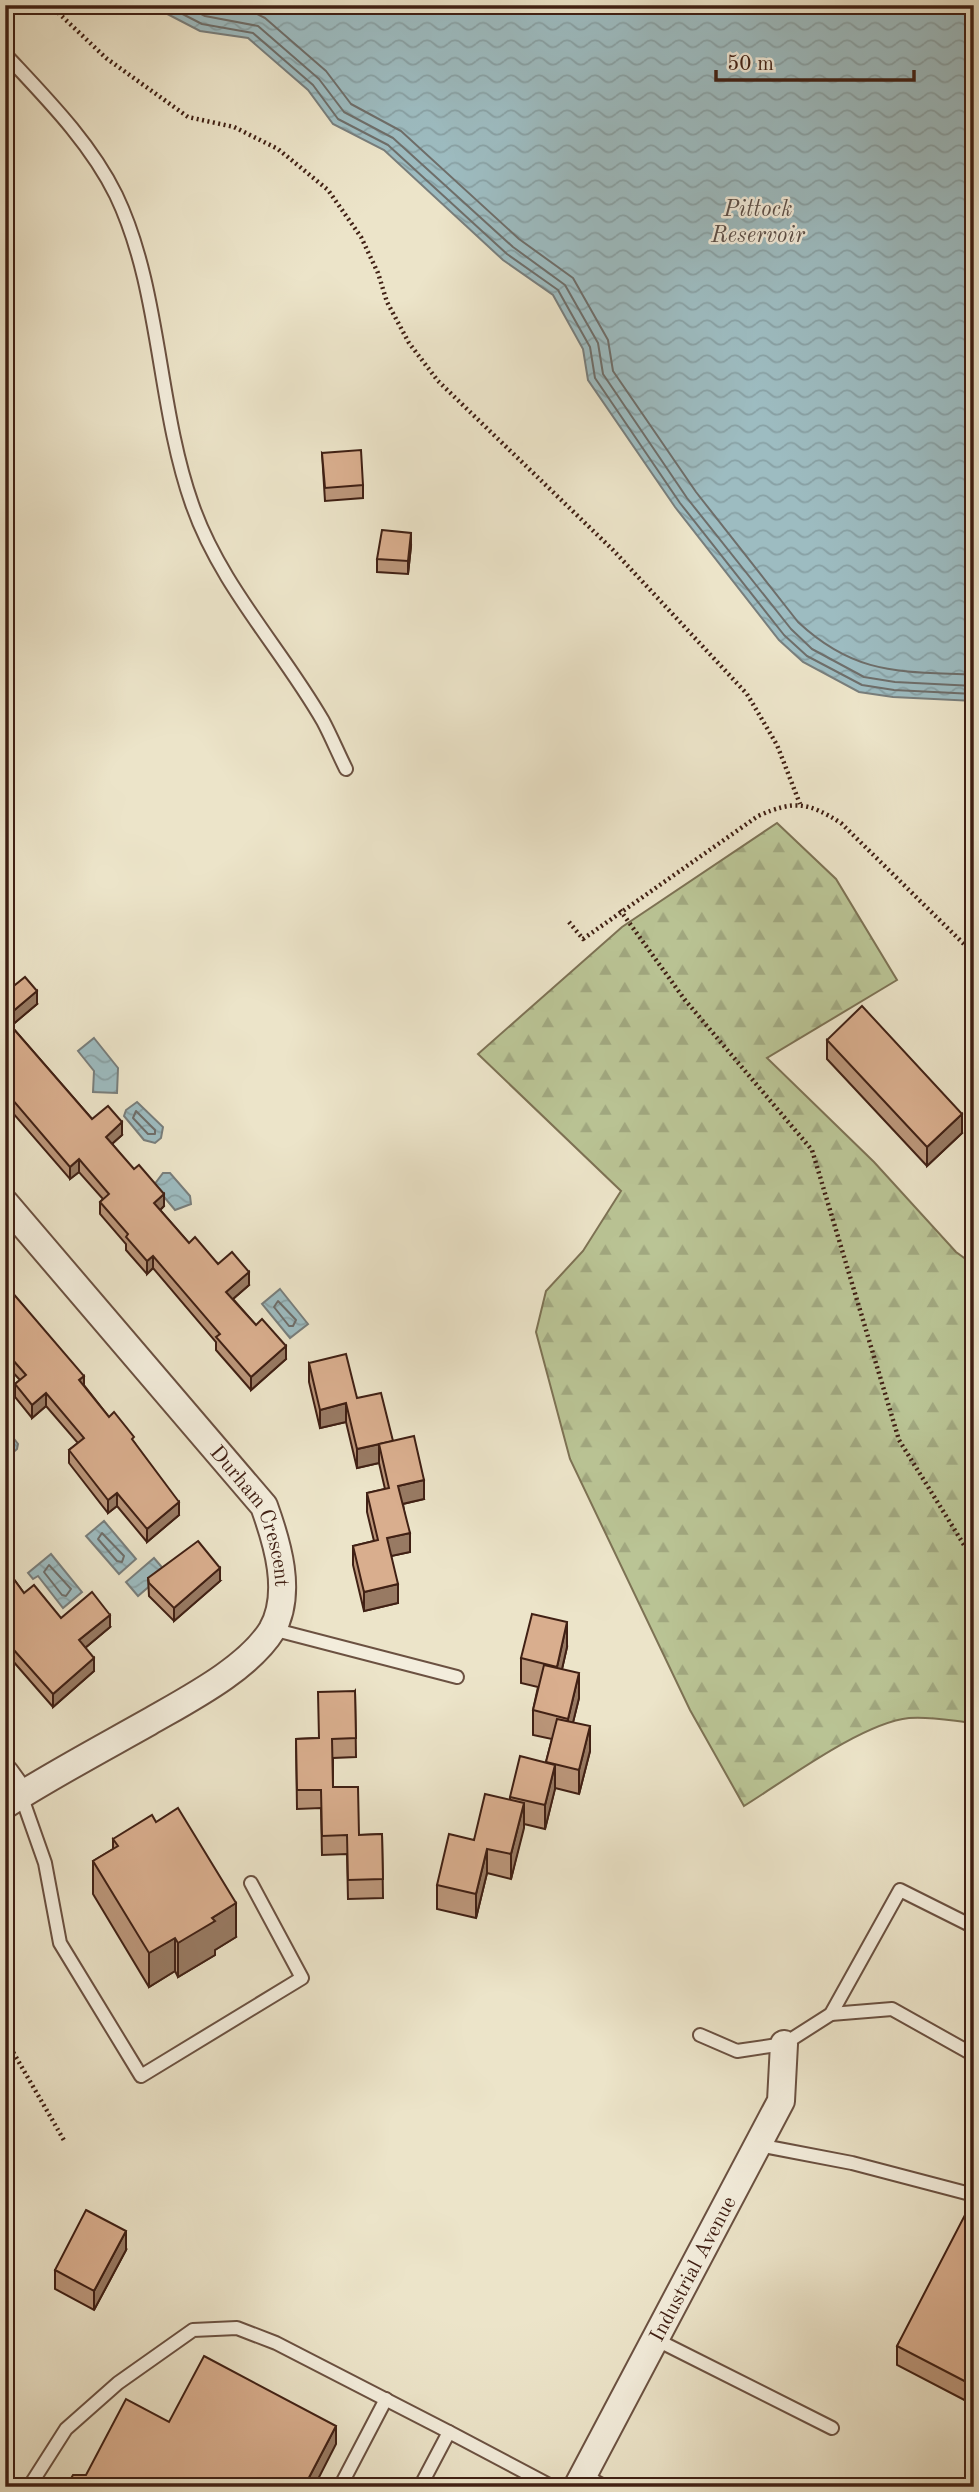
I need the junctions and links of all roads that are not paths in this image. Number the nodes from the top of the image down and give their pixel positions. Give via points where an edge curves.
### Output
1 (5, 54) edge
2 (346, 769) dead end
3 (5, 1203) edge
4 (272, 1629) junction
5 (457, 1677) dead end
6 (5, 1773) edge
7 (13, 1800) edge
8 (251, 1883) dead end
9 (974, 1927) edge
10 (831, 2014) junction
11 (701, 2035) dead end
12 (784, 2044) junction
13 (974, 2055) edge
14 (758, 2145) junction
15 (974, 2195) edge
16 (655, 2339) junction
17 (386, 2399) junction
18 (832, 2428) dead end
19 (449, 2432) junction
20 (589, 2483) edge
21 (29, 2487) edge
22 (340, 2487) edge
23 (420, 2487) edge
24 (553, 2487) edge

1 - 2 lane via 66,123 102,170 116,197 144,282 163,393 192,503 233,586 323,721
3 - 4 street, Durham Crescent via 264,1506 279,1549 282,1576
4 - 5 lane
4 - 7 street via 246,1659 194,1696
6 - 7 street
7 - 8 lane via 45,1863 60,1943 141,2076 302,1978
9 - 10 lane via 900,1889
10 - 12 lane
10 - 13 lane via 892,2009
11 - 12 lane via 737,2051
12 - 14 street, Industrial Avenue via 781,2101
14 - 15 lane via 852,2163
14 - 16 street, Industrial Avenue
16 - 18 lane
16 - 20 street, Industrial Avenue
17 - 19 lane
17 - 21 lane via 237,2328 193,2330 118,2383 66,2429
17 - 22 lane
19 - 23 lane
19 - 24 lane

